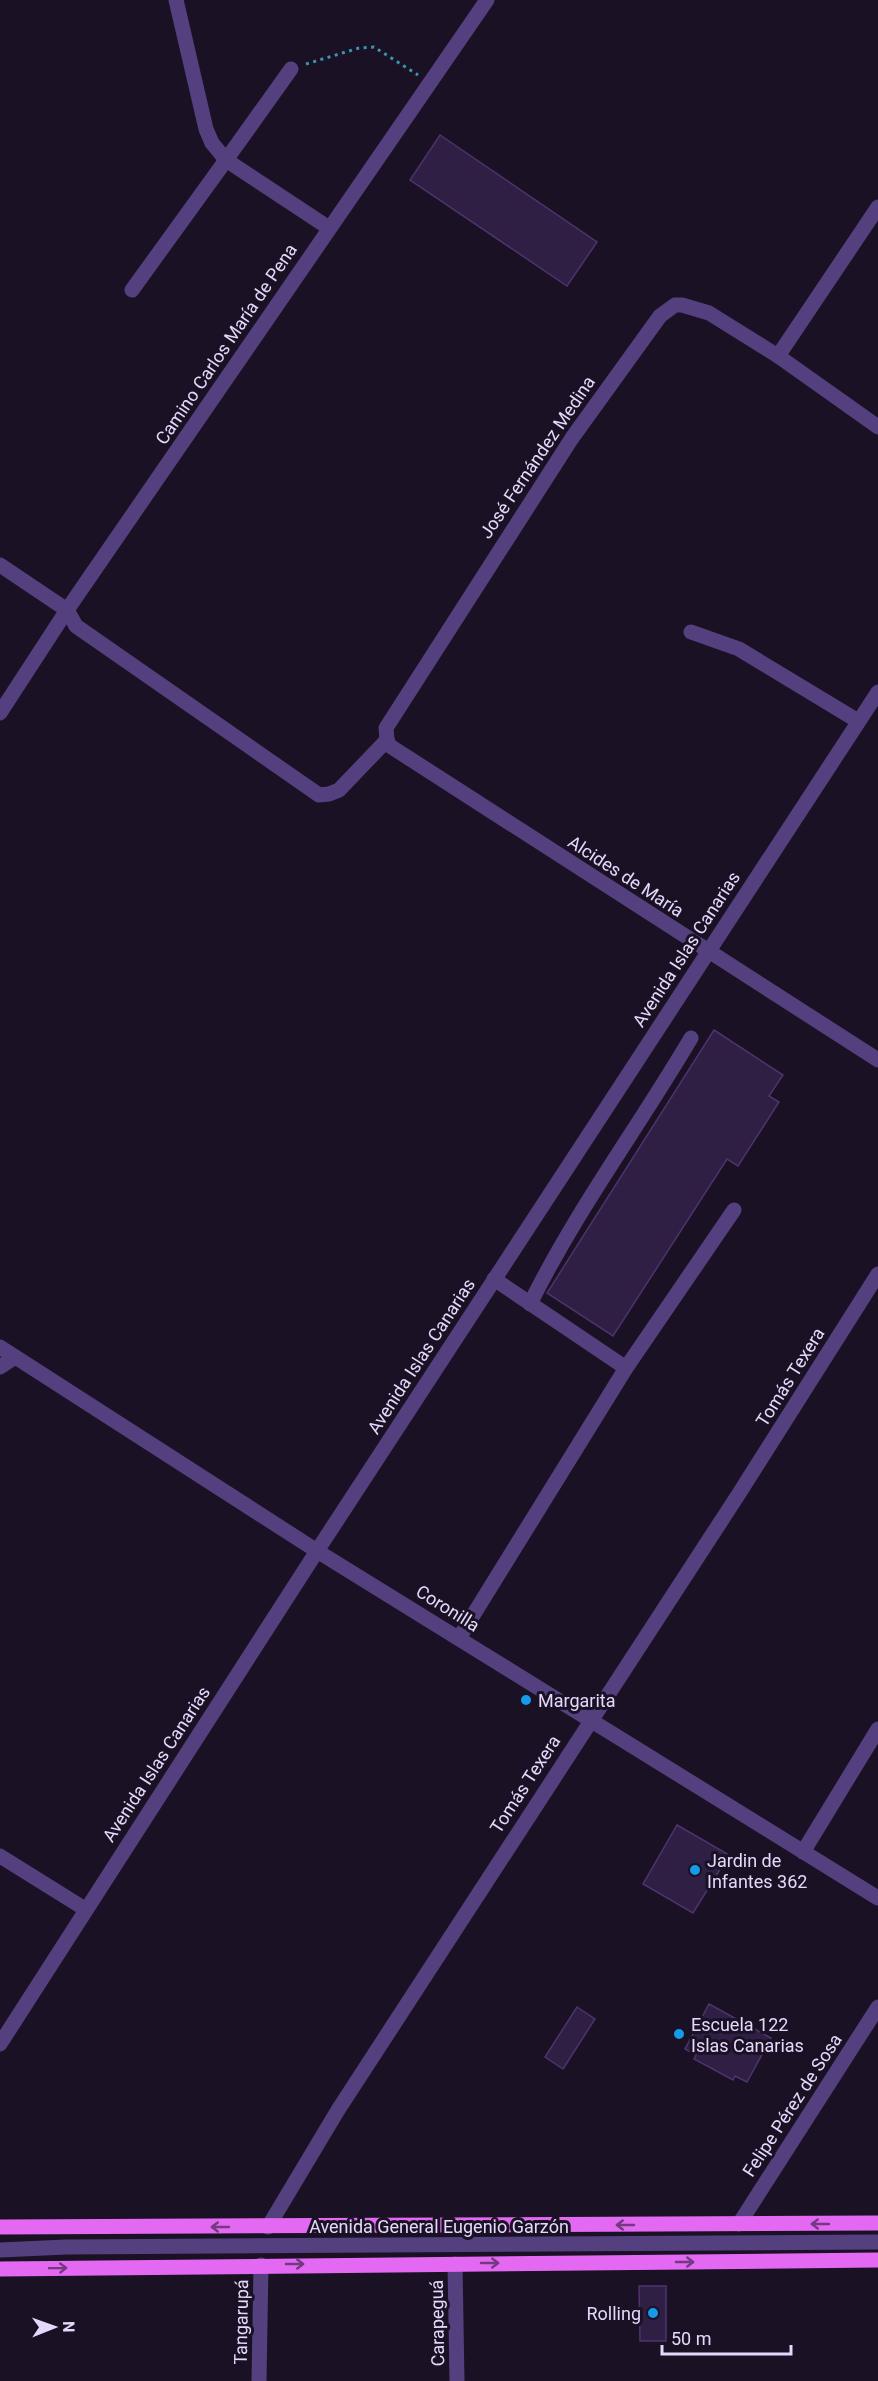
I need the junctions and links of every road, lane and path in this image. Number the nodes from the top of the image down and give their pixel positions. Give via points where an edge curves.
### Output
1 (176, 0) edge
2 (487, 0) edge
3 (291, 69) joint
4 (429, 82) junction
5 (226, 160) junction
6 (878, 207) edge
7 (329, 228) junction
8 (132, 290) dead end
9 (778, 356) junction
10 (878, 427) edge
11 (0, 566) edge
12 (67, 610) junction
13 (691, 632) dead end
14 (878, 693) edge
15 (0, 713) edge
16 (858, 721) junction
17 (387, 740) junction
18 (708, 952) junction
19 (692, 1038) dead end
20 (878, 1060) edge
21 (734, 1210) dead end
22 (878, 1274) edge
23 (494, 1279) junction
24 (530, 1304) junction
25 (0, 1347) edge
26 (15, 1357) junction
27 (0, 1367) edge
28 (626, 1368) junction
29 (317, 1551) junction
30 (459, 1638) junction
31 (590, 1720) junction
32 (878, 1729) edge
33 (803, 1852) junction
34 (0, 1856) edge
35 (878, 1898) edge
36 (85, 1910) junction
37 (878, 2007) edge
38 (0, 2044) edge
39 (878, 2223) edge
40 (739, 2224) junction
41 (0, 2227) edge
42 (268, 2227) junction
43 (878, 2242) edge
44 (0, 2250) edge
45 (878, 2260) edge
46 (455, 2264) junction
47 (261, 2265) junction
48 (0, 2269) edge
49 (259, 2381) edge
50 (457, 2381) edge

1 - 5 street via 206,129
2 - 4 street, Camino Carlos María de Pena
3 - 4 path via 374,46
3 - 5 street
4 - 7 street, Camino Carlos María de Pena
5 - 7 street
5 - 8 street
6 - 9 street
7 - 12 street, Camino Carlos María de Pena
9 - 10 street, José Fernández Medina
9 - 17 street, José Fernández Medina via 695,307 675,305 660,316 572,438 489,564 386,728
11 - 12 street
12 - 15 street, Camino Carlos María de Pena
12 - 17 street via 76,626 319,795 339,790
13 - 16 street via 739,649
14 - 16 street, Avenida Islas Canarias
16 - 18 street, Avenida Islas Canarias
17 - 18 street, Alcides de María via 390,746
18 - 20 street, Alcides de María
18 - 23 street, Avenida Islas Canarias
19 - 24 street via 580,1211
21 - 28 street
22 - 31 street, Tomás Texera
23 - 24 street
23 - 29 street, Avenida Islas Canarias
24 - 28 street
25 - 26 street, Coronilla
26 - 27 street
26 - 29 street, Coronilla
28 - 30 street
29 - 30 street, Coronilla
29 - 36 street, Avenida Islas Canarias
30 - 31 street, Coronilla
31 - 33 street, Coronilla
31 - 42 street, Tomás Texera via 338,2110
32 - 33 street
33 - 35 street, Coronilla
34 - 36 street
36 - 38 street, Avenida Islas Canarias
37 - 40 street, Felipe Pérez de Sosa
39 -> 40 main road, Avenida General Eugenio Garzón
40 -> 42 main road, Avenida General Eugenio Garzón
42 -> 41 main road, Avenida General Eugenio Garzón
43 - 44 street, Avenida General Eugenio Garzón
46 -> 45 main road, Avenida General Eugenio Garzón
47 -> 46 main road, Avenida General Eugenio Garzón
46 - 50 street, Carapeguá
48 -> 47 main road, Avenida General Eugenio Garzón
47 - 49 street, Tangarupá

